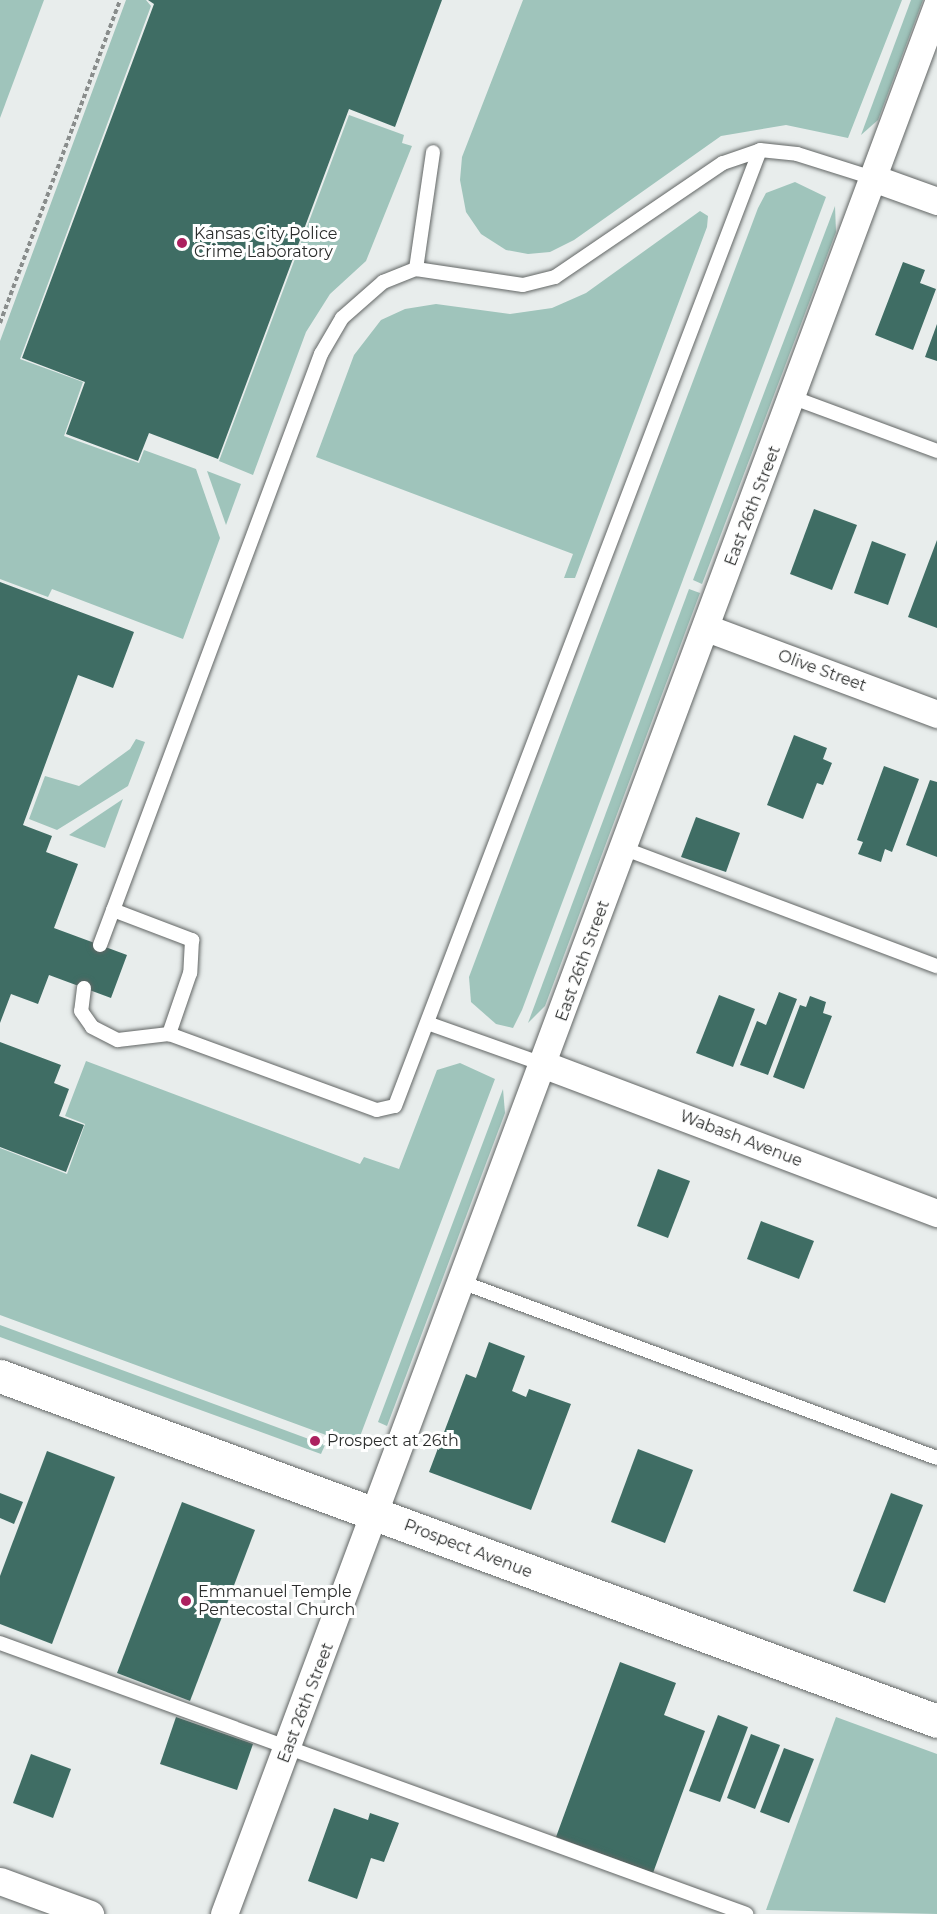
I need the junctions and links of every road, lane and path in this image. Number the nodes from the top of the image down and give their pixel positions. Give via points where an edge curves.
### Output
1 (120, 0) edge
2 (937, 5) edge
3 (760, 150) junction
4 (433, 152) dead end
5 (873, 178) junction
6 (937, 201) edge
7 (417, 269) junction
8 (0, 323) edge
9 (794, 398) junction
10 (937, 451) edge
11 (707, 628) junction
12 (937, 714) edge
13 (625, 849) junction
14 (113, 910) junction
15 (100, 945) dead end
16 (937, 966) edge
17 (84, 988) dead end
18 (429, 1024) junction
19 (169, 1034) junction
20 (545, 1065) junction
21 (937, 1213) edge
22 (464, 1283) junction
23 (0, 1376) edge
24 (937, 1458) edge
25 (377, 1514) junction
26 (0, 1643) edge
27 (937, 1721) edge
28 (290, 1747) junction
29 (0, 1881) edge
30 (90, 1914) edge
31 (224, 1914) edge
32 (746, 1914) edge

1 - 8 path
2 - 5 street, East 26th Street
3 - 5 lane via 797,154
3 - 7 lane via 723,163 555,277 523,285
3 - 18 lane
4 - 7 lane
5 - 6 street
5 - 9 street, East 26th Street
7 - 14 lane via 383,282 342,318 321,354
9 - 10 lane
9 - 11 street, East 26th Street
11 - 12 street, Olive Street
11 - 13 street, East 26th Street
13 - 16 lane
13 - 20 street, East 26th Street
14 - 15 lane
14 - 19 lane via 192,940 190,973
17 - 19 lane via 81,1011 92,1027 118,1040
18 - 19 lane via 394,1106 377,1110
18 - 20 lane
20 - 21 street, Wabash Avenue
20 - 22 street, East 26th Street
22 - 24 lane
22 - 25 street, East 26th Street
23 - 25 main road, Prospect Avenue
25 - 27 main road, Prospect Avenue
25 - 28 street, East 26th Street
26 - 28 lane
28 - 31 street, East 26th Street
28 - 32 lane
29 - 30 street

